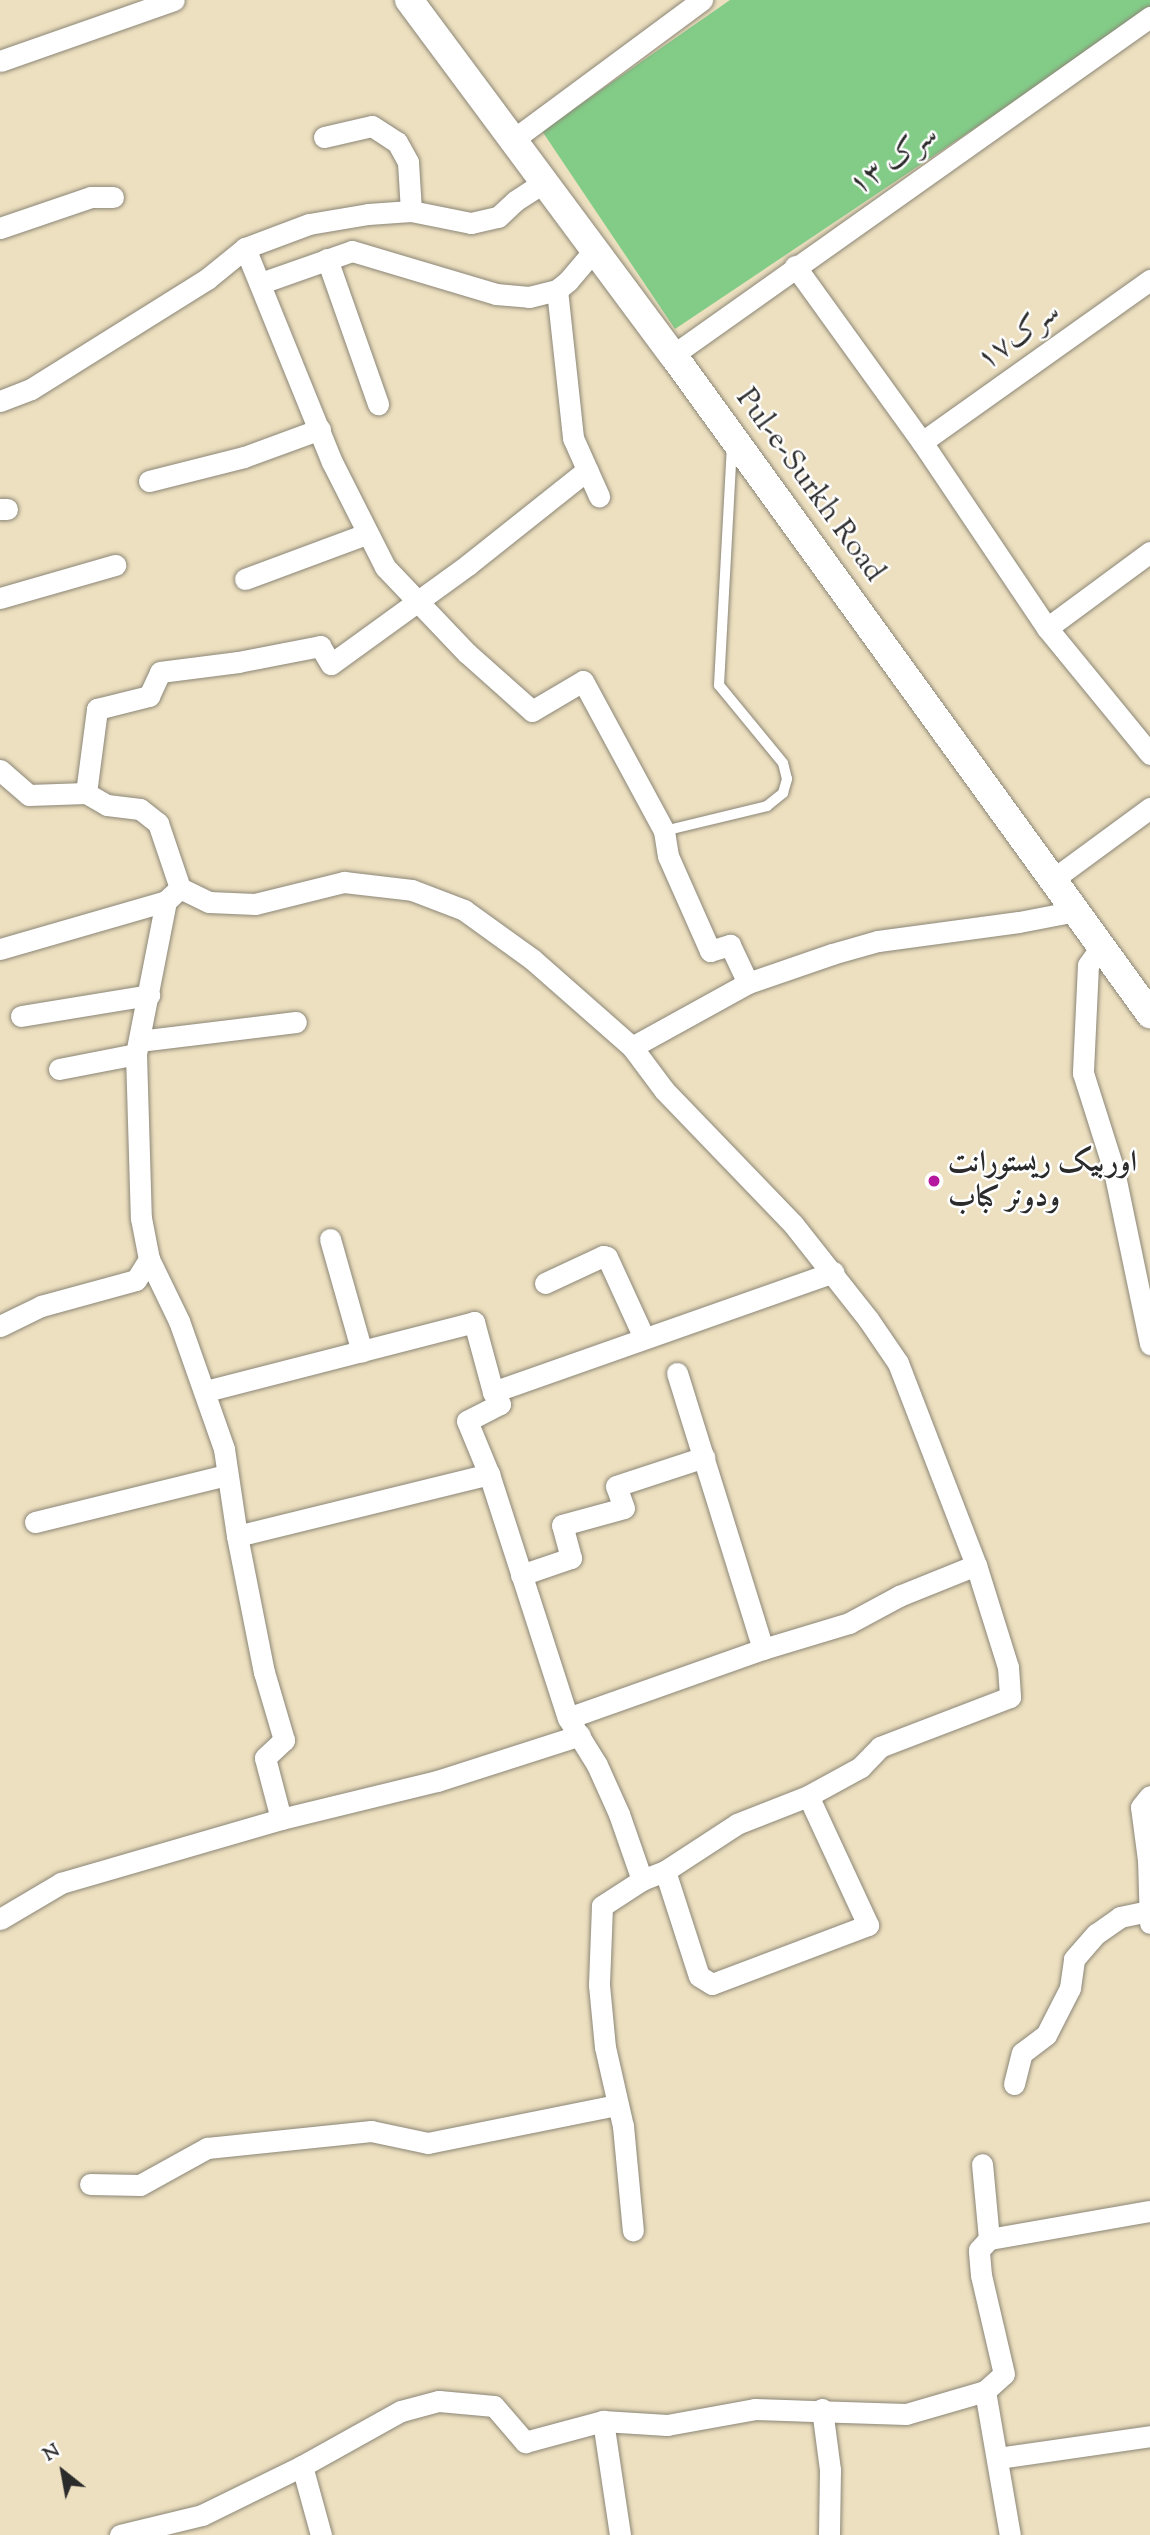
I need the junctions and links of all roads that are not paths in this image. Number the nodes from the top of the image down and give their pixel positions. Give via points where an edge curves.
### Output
1 (174, 0) edge
2 (409, 0) edge
3 (702, 0) edge
4 (1150, 17) edge
5 (0, 61) edge
6 (324, 137) dead end
7 (514, 139) junction
8 (545, 181) junction
9 (113, 197) dead end
10 (411, 211) junction
11 (0, 228) edge
12 (245, 248) junction
13 (595, 249) junction
14 (327, 258) junction
15 (795, 266) junction
16 (1150, 280) edge
17 (261, 284) junction
18 (557, 290) junction
19 (673, 355) junction
20 (0, 401) edge
21 (379, 404) dead end
22 (320, 429) junction
23 (733, 438) junction
24 (922, 442) junction
25 (587, 470) junction
26 (149, 481) dead end
27 (599, 496) dead end
28 (366, 534) junction
29 (1150, 552) edge
30 (115, 565) dead end
31 (245, 579) dead end
32 (0, 598) edge
33 (417, 602) junction
34 (1047, 628) junction
35 (1150, 754) edge
36 (0, 770) edge
37 (86, 793) junction
38 (1150, 808) edge
39 (664, 831) junction
40 (1052, 880) junction
41 (173, 894) junction
42 (1076, 911) junction
43 (1101, 947) junction
44 (0, 948) edge
45 (748, 983) junction
46 (149, 995) junction
47 (1150, 1014) edge
48 (21, 1016) dead end
49 (296, 1022) dead end
50 (137, 1047) junction
51 (632, 1047) junction
52 (59, 1069) dead end
53 (330, 1239) dead end
54 (149, 1259) junction
55 (833, 1272) junction
56 (545, 1283) dead end
57 (0, 1326) edge
58 (644, 1338) junction
59 (1150, 1344) edge
60 (362, 1352) junction
61 (677, 1373) dead end
62 (206, 1391) junction
63 (493, 1392) junction
64 (704, 1457) junction
65 (489, 1474) junction
66 (227, 1475) junction
67 (35, 1522) dead end
68 (237, 1536) junction
69 (976, 1565) junction
70 (521, 1575) junction
71 (763, 1649) junction
72 (574, 1727) junction
73 (808, 1796) junction
74 (1150, 1796) edge
75 (281, 1819) junction
76 (665, 1871) junction
77 (642, 1880) junction
78 (1149, 1918) edge
79 (0, 1919) edge
80 (1014, 2084) dead end
81 (616, 2105) junction
82 (982, 2164) dead end
83 (90, 2184) dead end
84 (1150, 2211) edge
85 (633, 2231) dead end
86 (989, 2239) junction
87 (985, 2392) junction
88 (822, 2409) junction
89 (603, 2421) junction
90 (1150, 2437) edge
91 (998, 2458) junction
92 (302, 2466) junction
93 (127, 2534) edge
94 (321, 2535) edge
95 (620, 2535) edge
96 (829, 2535) edge
97 (1010, 2535) edge

1 - 5 street
2 - 7 street, Pul-e-Surkh Road
3 - 7 street
4 - 15 street, سرک ۱۳
6 - 10 street via 372,126 397,142 408,162
7 - 8 street, Pul-e-Surkh Road
8 - 10 street via 498,217 471,223
8 - 13 street, Pul-e-Surkh Road
9 - 11 street via 92,197
10 - 12 street via 309,224
12 - 17 street
12 - 20 street via 207,279 31,389
13 - 18 street
13 - 19 street, Pul-e-Surkh Road
14 - 17 street
14 - 18 street via 352,251 496,294 529,297
14 - 21 street
15 - 19 street, سرک ۱۳
15 - 24 street
16 - 24 street, سرک۱۷
17 - 22 street
18 - 25 street via 573,438
19 - 23 street, Pul-e-Surkh Road
22 - 26 street via 244,457
22 - 28 street
23 - 39 lane via 719,684 783,763 787,779 783,793 767,806
23 - 40 street, Pul-e-Surkh Road
24 - 34 street
25 - 27 street
25 - 33 street
28 - 31 street
28 - 33 street via 385,567
29 - 34 street
30 - 32 street
33 - 37 street via 331,664 320,646 160,672 149,696 97,709
33 - 39 street via 532,711 583,681
34 - 35 street
36 - 37 street via 29,795
37 - 41 street via 107,805 140,809 158,824
38 - 40 street
39 - 45 street via 668,856 710,951 730,944
40 - 42 street, Pul-e-Surkh Road
41 - 44 street
41 - 46 street
41 - 51 street via 209,902 255,904 344,882 412,890 464,910 532,959
42 - 43 street, Pul-e-Surkh Road
42 - 45 street via 878,941
43 - 47 street, Pul-e-Surkh Road
43 - 59 street via 1087,965 1083,1073 1114,1171
45 - 51 street
46 - 48 street
46 - 50 street
49 - 50 street
50 - 52 street
50 - 54 street via 141,1218
51 - 55 street via 664,1090
53 - 60 street
54 - 57 street via 136,1280 41,1306
54 - 62 street
55 - 58 street
55 - 69 street via 898,1363
56 - 58 street via 607,1257
58 - 63 street
60 - 62 street
60 - 63 street via 474,1322
61 - 64 street
62 - 66 street
63 - 65 street via 500,1404 467,1421
64 - 70 street via 616,1486 624,1508 562,1525 571,1558
64 - 71 street
65 - 68 street
65 - 70 street
66 - 67 street
66 - 68 street
68 - 75 street via 264,1672 284,1740 265,1755
69 - 71 street via 899,1596 849,1623
69 - 73 street via 1008,1667 1010,1697 880,1747 861,1767
70 - 72 street
71 - 72 street
72 - 75 street via 437,1781
72 - 77 street via 619,1814
73 - 76 street via 737,1824
73 - 76 street via 868,1926 712,1984 699,1976
74 - 78 street via 1141,1807
75 - 79 street via 61,1883
76 - 77 street
77 - 81 street via 602,1906 599,1985
78 - 80 street via 1120,1917 1096,1934 1074,1959 1070,1988 1046,2035 1022,2053
81 - 83 street via 428,2143 371,2131 207,2148 140,2185
81 - 85 street via 623,2126
82 - 86 street
84 - 86 street
86 - 87 street via 979,2250 981,2275 1004,2374
87 - 88 street via 906,2414
87 - 91 street
88 - 89 street via 755,2409 667,2425
88 - 96 street via 830,2470
89 - 92 street via 525,2442 494,2406 439,2401 401,2411
89 - 95 street
90 - 91 street
91 - 97 street
92 - 93 street via 202,2515
92 - 94 street

